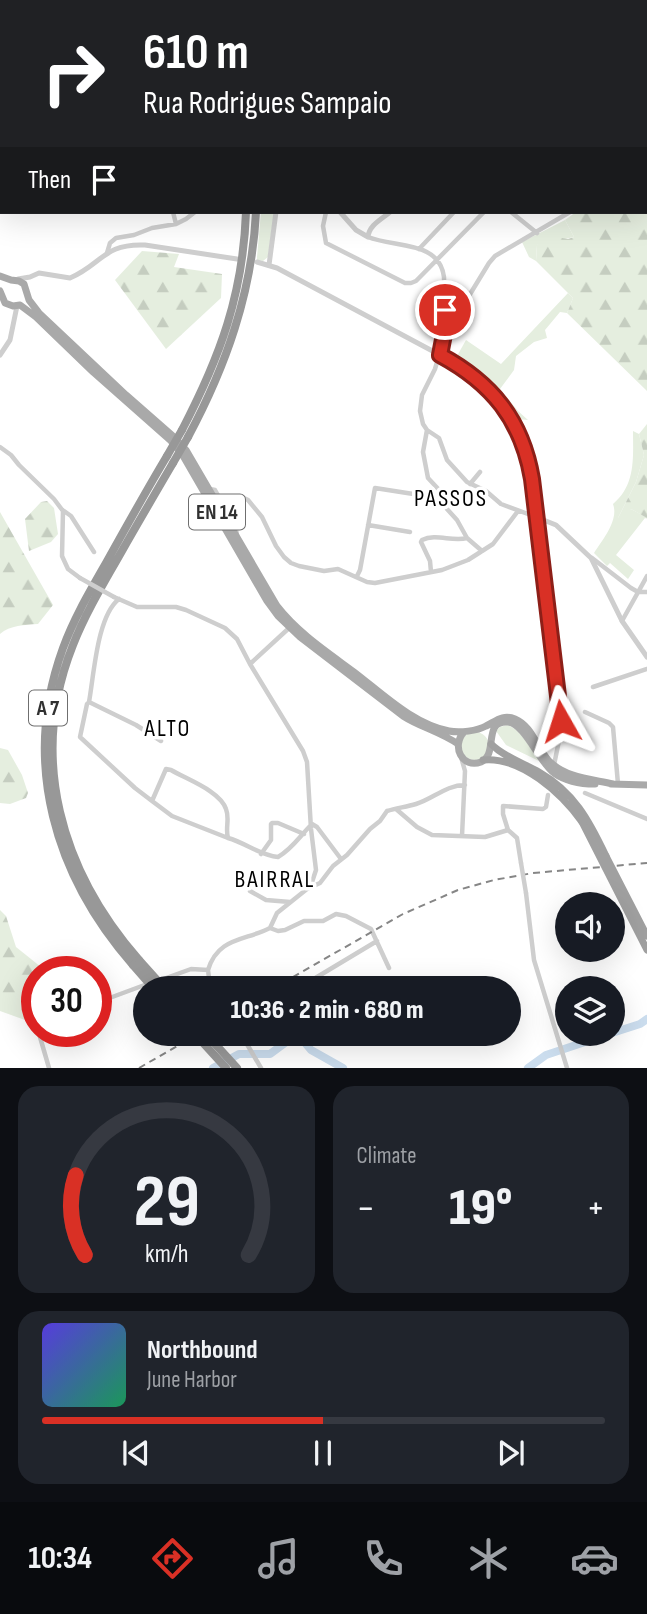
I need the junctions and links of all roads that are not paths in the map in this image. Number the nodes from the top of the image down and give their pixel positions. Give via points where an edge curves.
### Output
1 (174, 214) edge
2 (192, 214) edge
3 (246, 214) edge
4 (256, 214) edge
5 (276, 214) edge
6 (326, 214) edge
7 (342, 214) edge
8 (388, 214) edge
9 (452, 214) edge
10 (482, 214) edge
11 (513, 214) edge
12 (566, 214) edge
13 (176, 224) junction
14 (537, 233) junction
15 (368, 237) junction
16 (419, 249) junction
17 (107, 253) junction
18 (237, 259) dead end
19 (437, 259) junction
20 (257, 262) dead end
21 (269, 265) junction
22 (0, 276) edge
23 (30, 277) junction
24 (12, 280) junction
25 (27, 292) junction
26 (1, 293) edge
27 (5, 303) junction
28 (18, 305) junction
29 (34, 315) junction
30 (13, 321) junction
31 (445, 335) junction
32 (0, 355) edge
33 (440, 355) junction
34 (427, 430) junction
35 (185, 433) junction
36 (0, 447) edge
37 (480, 472) dead end
38 (470, 484) junction
39 (211, 489) junction
40 (443, 495) junction
41 (63, 511) junction
42 (518, 511) junction
43 (235, 512) junction
44 (536, 517) junction
45 (368, 525) junction
46 (410, 533) dead end
47 (237, 537) junction
48 (467, 538) junction
49 (482, 551) junction
50 (94, 552) dead end
51 (591, 558) junction
52 (605, 567) junction
53 (431, 572) junction
54 (599, 575) junction
55 (357, 576) junction
56 (647, 576) edge
57 (638, 592) junction
58 (647, 592) edge
59 (117, 598) junction
60 (617, 611) junction
61 (626, 611) junction
62 (622, 621) junction
63 (288, 629) dead end
64 (647, 657) edge
65 (250, 664) junction
66 (647, 669) edge
67 (593, 687) dead end
68 (89, 702) junction
69 (585, 712) dead end
70 (477, 729) junction
71 (464, 732) junction
72 (161, 741) dead end
73 (491, 742) junction
74 (458, 744) junction
75 (559, 744) junction
76 (461, 756) junction
77 (481, 761) junction
78 (549, 762) junction
79 (465, 778) junction
80 (616, 784) junction
81 (465, 785) junction
82 (647, 785) edge
83 (585, 793) dead end
84 (548, 795) dead end
85 (152, 801) junction
86 (395, 808) junction
87 (647, 819) edge
88 (584, 820) junction
89 (312, 824) junction
90 (508, 830) junction
91 (304, 834) junction
92 (463, 836) junction
93 (228, 838) junction
94 (261, 854) junction
95 (341, 859) junction
96 (307, 889) junction
97 (250, 891) dead end
98 (290, 902) junction
99 (270, 928) junction
100 (647, 936) edge
101 (377, 941) junction
102 (647, 950) edge
103 (136, 962) junction
104 (389, 968) dead end
105 (208, 970) junction
106 (145, 976) edge
107 (151, 976) edge
108 (209, 976) edge
109 (319, 976) edge
110 (112, 997) edge
111 (206, 1046) edge
112 (217, 1046) edge
113 (248, 1046) edge
114 (43, 1047) edge
115 (260, 1067) edge
116 (49, 1068) edge
117 (226, 1068) edge
118 (237, 1068) edge
119 (566, 1068) edge

1 - 13 street
2 - 13 street
3 - 35 highway, A 7 via 242,262 230,317
4 - 35 highway, A 7 via 250,270 237,325 218,378
5 - 21 street
6 - 19 street via 326,243 405,283 416,281
7 - 15 street
8 - 15 street
9 - 16 street
10 - 19 street
11 - 14 street
12 - 14 street
13 - 17 street via 116,239
14 - 31 street via 495,256
15 - 16 street
16 - 19 street
17 - 18 street via 140,244
17 - 23 street via 70,278 43,273
19 - 31 street via 444,277
20 - 21 street
21 - 33 street
22 - 24 main road, EN 14
23 - 24 street
23 - 25 street
24 - 25 main road, EN 14 via 21,282
24 - 26 main road via 3,285
25 - 28 main road
25 - 39 main road, EN 14 via 38,313 176,438
26 - 27 main road
27 - 28 main road, EN 14
27 - 30 street
28 - 29 main road, EN 14
28 - 30 street
29 - 30 street via 23,313
29 - 74 main road, EN 14 via 182,454 267,601 288,627 403,716
30 - 32 street via 10,340
31 - 33 street
33 - 34 street via 420,402
33 - 44 street via 480,381 512,420 530,467
34 - 38 street via 439,438 447,460
34 - 40 street via 426,472
35 - 103 highway, A 7, bridge via 73,625 54,677 46,731 49,795 65,858 94,915
36 - 41 street
37 - 38 street
38 - 42 street
39 - 43 street via 227,511
39 - 47 main road, EN 14
40 - 45 street via 375,488
40 - 48 street
41 - 50 street
41 - 59 street, bridge via 62,556 68,569
42 - 44 street
42 - 49 street
43 - 47 street
43 - 55 street via 239,499 248,500 291,563
44 - 51 street via 556,525
44 - 75 street via 561,712
45 - 46 street
45 - 55 street
47 - 71 main road, EN 14 via 277,606 304,633 409,714 436,727
48 - 49 street
48 - 53 street via 422,540
49 - 53 street
51 - 52 street
51 - 54 street
52 - 54 street
52 - 57 street
53 - 55 street via 375,583
54 - 60 street
56 - 57 street
57 - 58 street
57 - 61 street
59 - 65 street via 137,607 176,607 225,628 237,639
59 - 68 street via 101,632
60 - 61 street
60 - 62 street
61 - 62 street
62 - 64 street
63 - 65 street
65 - 89 street via 303,751
66 - 67 street
68 - 72 street
68 - 85 street via 80,737
69 - 80 street via 613,727
70 - 71 main road, EN 14
70 - 73 main road
70 - 78 main road via 501,717 514,718 526,727
71 - 74 main road
73 - 77 main road
73 - 78 main road via 498,724 512,723
73 - 88 highway via 553,781
74 - 76 main road
75 - 78 street
75 - 78 street
76 - 77 main road via 469,762
76 - 79 street
77 - 79 street
77 - 88 highway via 500,761 538,778
78 - 80 main road via 555,774 570,781
79 - 81 street
80 - 82 main road
81 - 86 street
81 - 92 street
83 - 87 street
84 - 90 street via 543,809 503,806
85 - 93 street via 172,816
85 - 93 street via 166,769 171,770 221,800 227,813
86 - 92 street via 432,835
86 - 95 street
88 - 100 highway, bridge
88 - 102 highway, bridge
89 - 91 street
89 - 95 street
89 - 96 street via 316,870
90 - 92 street via 485,837
90 - 119 street, bridge via 517,838 534,960
91 - 94 street via 278,857
91 - 94 street via 272,823 271,840
93 - 94 street
95 - 96 street via 320,883
96 - 98 street
97 - 98 street via 266,900
98 - 99 street via 277,913
99 - 101 street via 285,930 336,914 370,929
99 - 105 street via 226,945
101 - 104 street
101 - 109 street
103 - 106 highway, A 7, bridge
103 - 107 highway, A 7, bridge
105 - 108 street
105 - 110 street via 191,969
111 - 117 highway, bridge
112 - 118 highway
113 - 115 street
114 - 116 street

